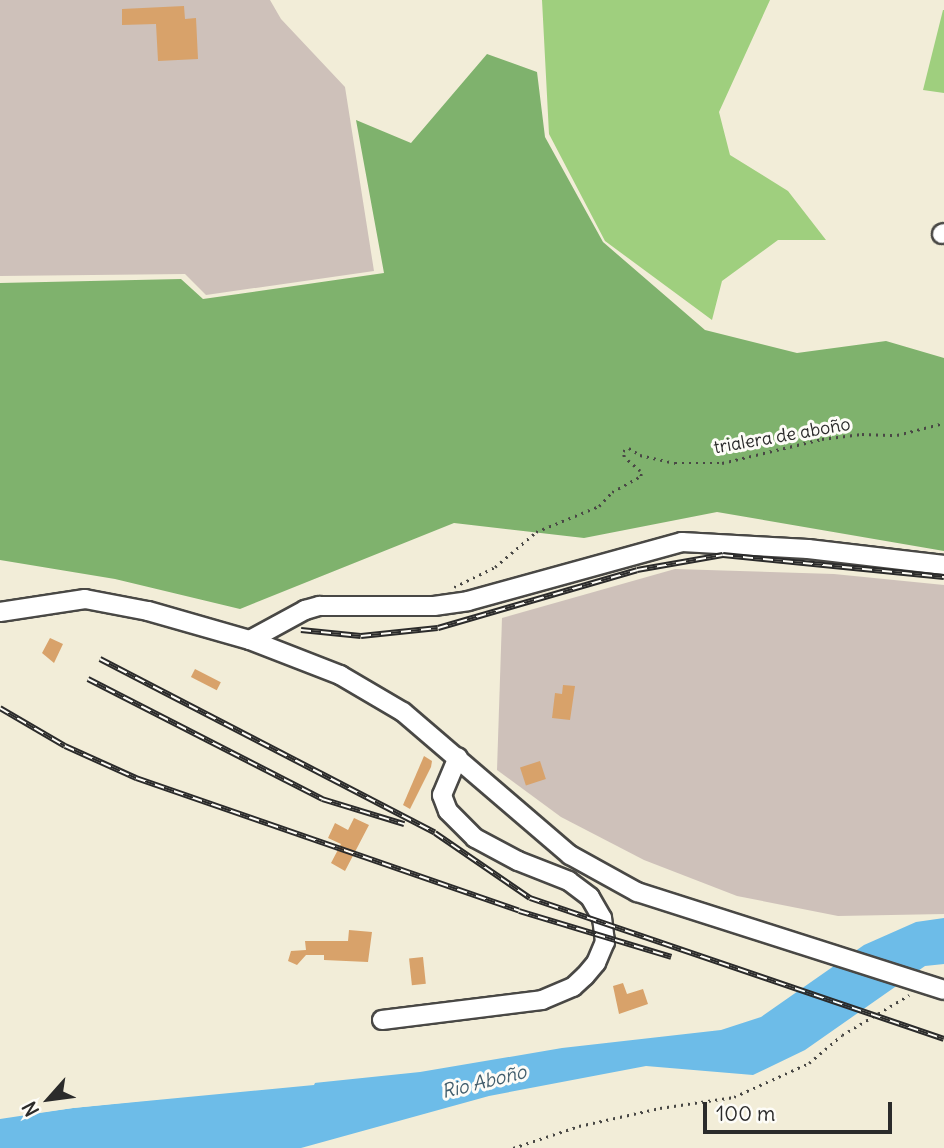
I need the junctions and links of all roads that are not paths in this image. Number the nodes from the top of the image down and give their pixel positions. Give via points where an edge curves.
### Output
1 (944, 565) edge
2 (0, 612) edge
3 (250, 640) junction
4 (458, 757) junction
5 (944, 990) edge
6 (382, 1020) dead end

1 - 3 street via 808,549 682,542 468,601 434,606 319,606
2 - 3 street via 85,600 148,611
3 - 4 street via 340,675 403,712
4 - 5 street via 569,855 638,892
4 - 6 street via 442,795 448,811 475,838 569,881 590,897 603,918 605,942 585,976 573,987 542,1000

